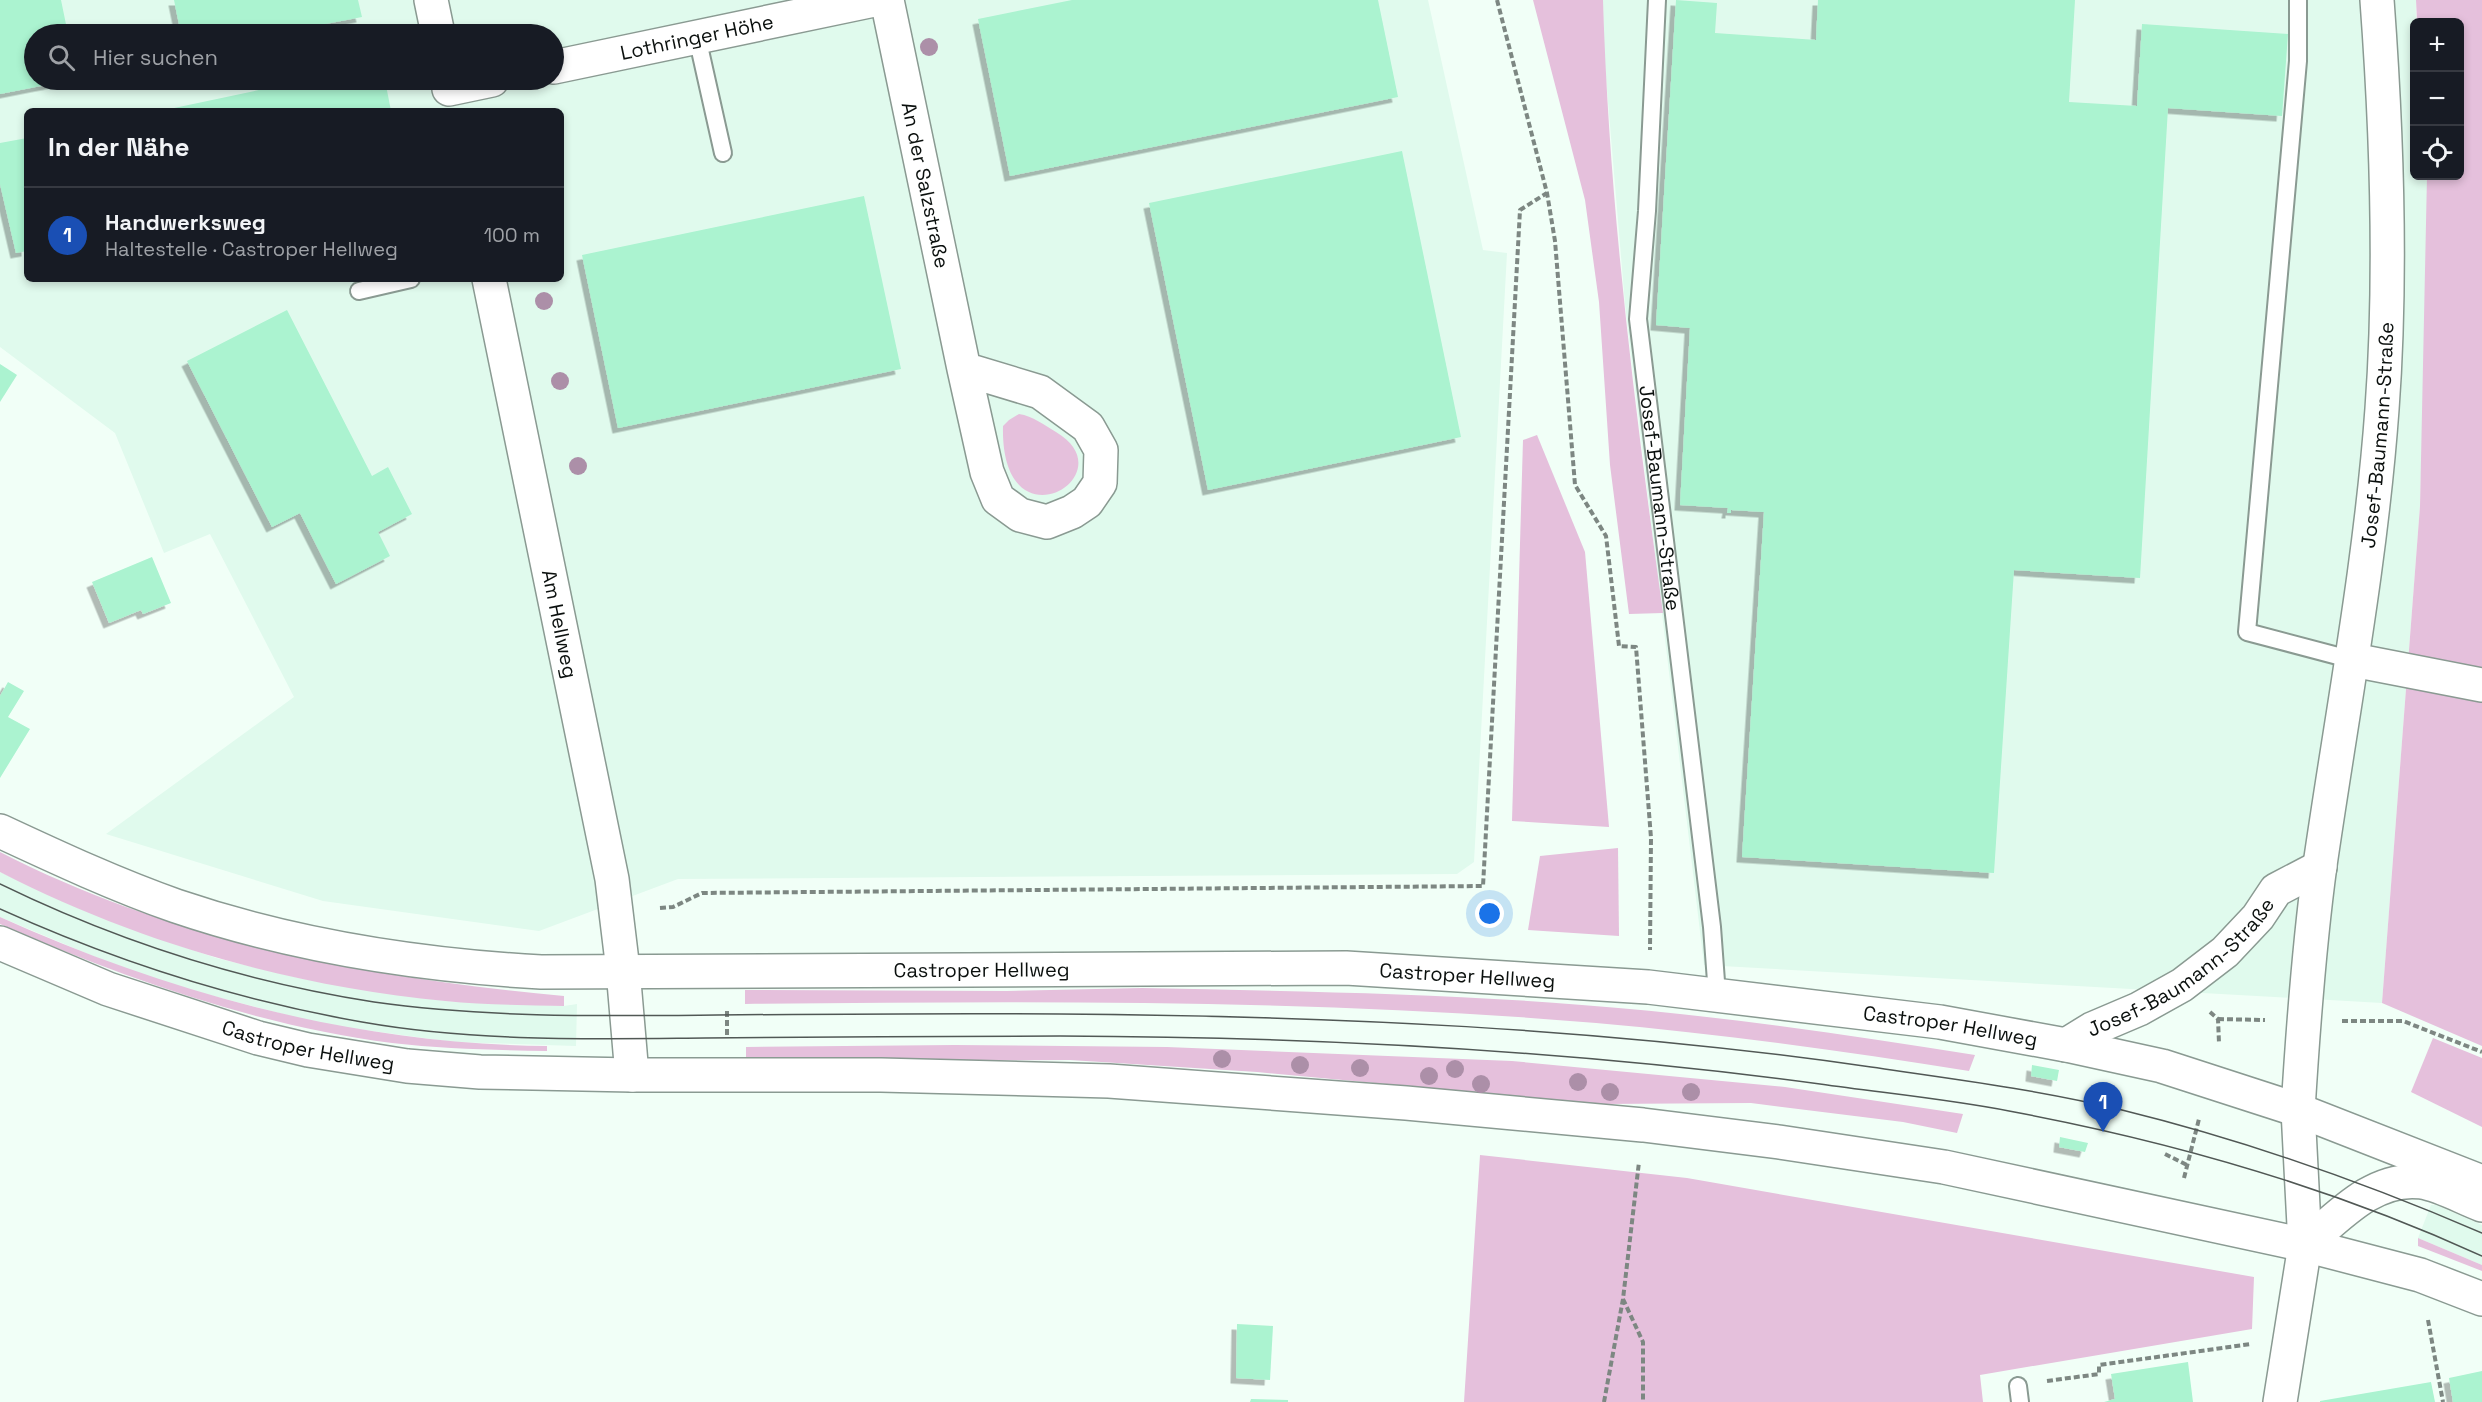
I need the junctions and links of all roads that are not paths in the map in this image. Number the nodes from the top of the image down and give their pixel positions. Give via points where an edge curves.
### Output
1 (431, 0) edge
2 (874, 0) edge
3 (887, 0) edge
4 (1657, 0) edge
5 (2298, 0) edge
6 (2377, 0) edge
7 (436, 24) edge
8 (697, 37) junction
9 (564, 65) edge
10 (723, 153) dead end
11 (398, 282) edge
12 (490, 282) edge
13 (359, 291) dead end
14 (964, 369) junction
15 (2353, 660) junction
16 (2482, 685) edge
17 (0, 831) edge
18 (2320, 867) junction
19 (0, 943) edge
20 (623, 970) junction
21 (1717, 995) junction
22 (2066, 1045) junction
23 (632, 1075) junction
24 (2298, 1110) junction
25 (2482, 1182) edge
26 (2482, 1205) edge
27 (2305, 1245) junction
28 (2482, 1299) edge
29 (2280, 1402) edge

1 - 7 main road
2 - 8 main road, Lothringer Höhe
3 - 14 main road, An der Salzstraße
4 - 21 lane, Josef-Baumann-Straße via 1638,319 1706,869
5 - 15 lane via 2298,61 2247,632
6 - 15 main road, Josef-Baumann-Straße via 2387,279 2382,408
8 - 9 main road, Lothringer Höhe
8 - 10 lane
11 - 13 lane
12 - 20 main road, Am Hellweg via 612,879
14 - 14 main road, An der Salzstraße via 987,472 998,499 1020,515 1047,522 1087,502 1100,483 1101,461 1101,450 1088,426 1040,392
15 - 16 main road
15 - 18 main road, Josef-Baumann-Straße
17 - 20 main road, Castroper Hellweg via 176,906 287,937 453,967 541,972
18 - 22 main road, Josef-Baumann-Straße via 2276,890 2258,917 2224,952 2182,985
18 - 24 main road, Josef-Baumann-Straße
19 - 23 main road, Castroper Hellweg via 108,989 258,1038 308,1050 407,1066
20 - 21 main road, Castroper Hellweg via 1346,968
20 - 23 main road
21 - 22 main road, Castroper Hellweg via 1940,1022
22 - 24 main road, Castroper Hellweg via 2162,1066
23 - 27 main road, Castroper Hellweg via 881,1075 1109,1081 1643,1125 1944,1167
24 - 25 main road, Castroper Hellweg
24 - 27 main road
26 - 27 main road via 2422,1182 2395,1182 2352,1204
27 - 28 main road, Castroper Hellweg via 2420,1275
27 - 29 main road

